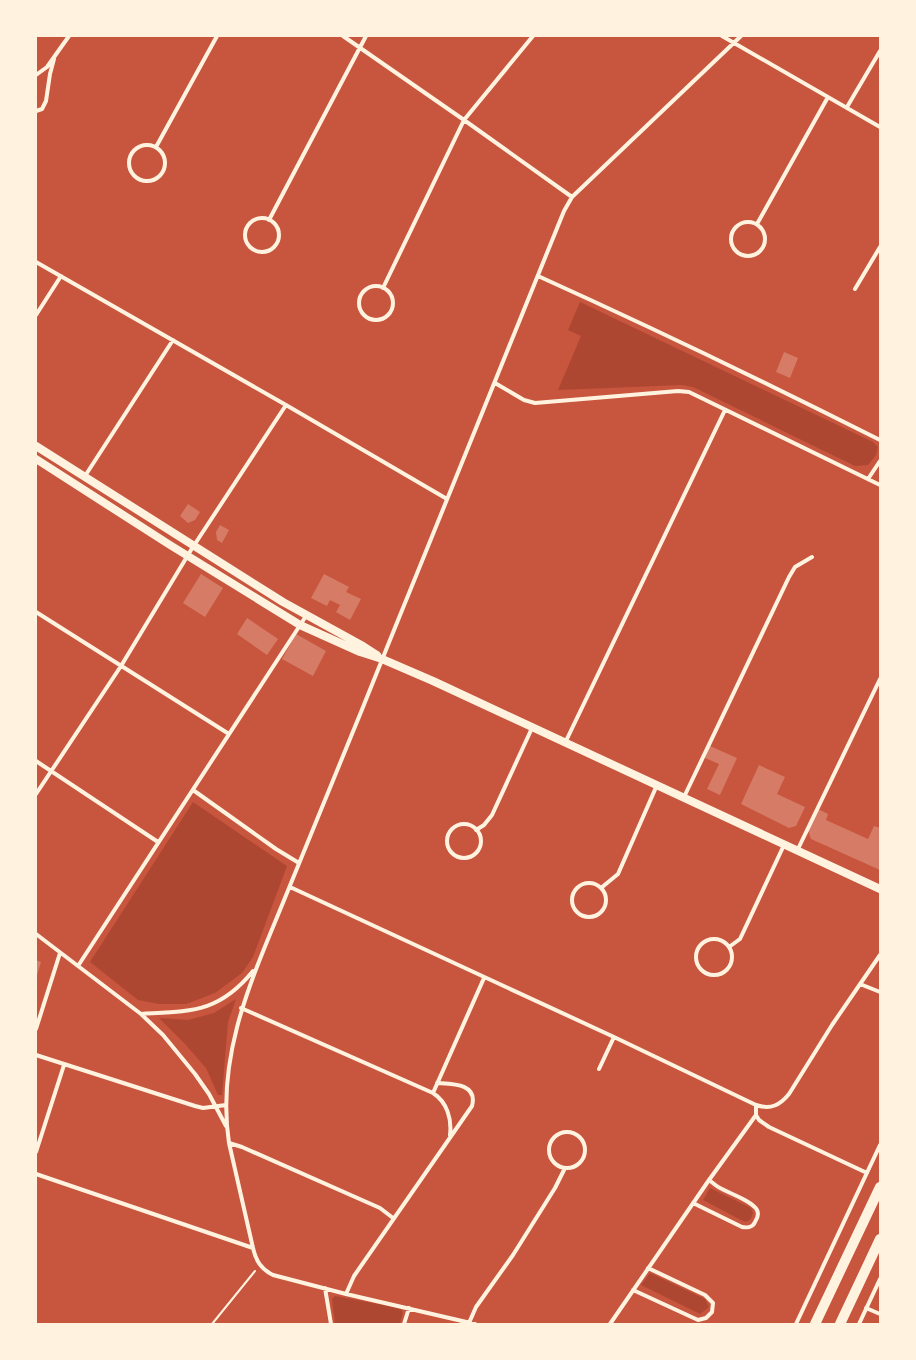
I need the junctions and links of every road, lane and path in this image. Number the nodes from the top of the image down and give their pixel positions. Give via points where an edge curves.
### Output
1 (69, 36) edge
2 (217, 36) edge
3 (343, 36) edge
4 (366, 36) edge
5 (533, 36) edge
6 (722, 36) edge
7 (741, 36) edge
8 (734, 43) junction
9 (359, 48) junction
10 (880, 52) edge
11 (54, 59) junction
12 (36, 75) edge
13 (828, 97) junction
14 (847, 107) junction
15 (36, 111) edge
16 (464, 120) junction
17 (880, 127) edge
18 (156, 147) junction
19 (572, 197) junction
20 (269, 220) junction
21 (757, 224) junction
22 (880, 247) edge
23 (36, 262) edge
24 (62, 276) junction
25 (538, 276) junction
26 (383, 288) junction
27 (855, 289) dead end
28 (36, 315) edge
29 (173, 340) junction
30 (495, 383) junction
31 (286, 405) junction
32 (725, 410) junction
33 (880, 440) edge
34 (36, 446) edge
35 (36, 459) edge
36 (880, 461) edge
37 (84, 477) junction
38 (868, 478) junction
39 (880, 485) edge
40 (447, 499) junction
41 (194, 546) junction
42 (188, 556) junction
43 (812, 557) dead end
44 (36, 612) edge
45 (306, 616) junction
46 (300, 625) junction
47 (382, 659) junction
48 (121, 666) junction
49 (880, 680) edge
50 (532, 728) junction
51 (229, 734) junction
52 (565, 743) junction
53 (36, 761) edge
54 (52, 771) junction
55 (657, 785) junction
56 (193, 790) junction
57 (36, 794) edge
58 (684, 797) junction
59 (476, 830) junction
60 (158, 842) junction
61 (784, 845) junction
62 (797, 851) junction
63 (299, 863) junction
64 (290, 887) junction
65 (600, 888) junction
66 (880, 889) edge
67 (36, 934) edge
68 (729, 947) junction
69 (60, 953) junction
70 (880, 955) edge
71 (78, 966) junction
72 (256, 968) junction
73 (484, 978) junction
74 (860, 984) junction
75 (880, 992) edge
76 (241, 1008) junction
77 (141, 1014) junction
78 (36, 1029) edge
79 (614, 1037) junction
80 (36, 1055) edge
81 (64, 1065) junction
82 (599, 1069) dead end
83 (437, 1083) junction
84 (433, 1093) junction
85 (226, 1105) junction
86 (756, 1105) junction
87 (216, 1106) junction
88 (756, 1116) junction
89 (226, 1126) junction
90 (450, 1136) junction
91 (228, 1142) junction
92 (880, 1145) edge
93 (36, 1152) edge
94 (565, 1168) junction
95 (867, 1173) junction
96 (36, 1174) edge
97 (709, 1180) junction
98 (880, 1187) edge
99 (693, 1203) junction
100 (394, 1218) junction
101 (880, 1239) edge
102 (253, 1248) junction
103 (260, 1265) junction
104 (648, 1268) junction
105 (880, 1278) edge
106 (325, 1288) junction
107 (633, 1290) junction
108 (346, 1294) junction
109 (409, 1308) junction
110 (866, 1308) junction
111 (880, 1314) edge
112 (469, 1323) junction
113 (212, 1324) edge
114 (331, 1324) edge
115 (404, 1324) edge
116 (475, 1324) edge
117 (610, 1324) edge
118 (796, 1324) edge
119 (815, 1324) edge
120 (840, 1324) edge
121 (859, 1324) edge

1 - 11 street
2 - 18 street
3 - 9 street
4 - 9 street
5 - 16 street
6 - 8 street
7 - 8 street
8 - 13 street
8 - 19 street
9 - 16 street
9 - 20 street
10 - 14 street
11 - 12 street
11 - 15 street via 46,101 42,109
13 - 14 street
13 - 21 street
14 - 17 street
16 - 19 street
16 - 26 street
18 - 18 street via 138,147 133,151 130,169 138,178 155,179 163,171 163,155
19 - 25 street
20 - 20 street via 258,218 248,224 245,235 249,246 259,251 269,250 276,242 276,227
21 - 21 street via 741,223 733,230 730,241 739,254 751,256 761,250 765,240 762,228
22 - 27 street
23 - 24 street
24 - 28 street
24 - 29 street
25 - 30 street
25 - 33 street via 660,331
26 - 26 street via 372,287 360,297 359,307 369,319 380,320 392,308 391,296
29 - 31 street
29 - 37 street
30 - 32 street via 524,400 535,403 678,391 689,392
30 - 40 street
31 - 40 street
31 - 41 street
32 - 38 street
32 - 52 street
34 - 37 main road
35 - 42 main road
36 - 38 street
37 - 41 main road
38 - 39 street
40 - 47 street
41 - 42 street
41 - 45 main road
42 - 46 main road
42 - 48 street
43 - 58 street via 795,567 789,577
44 - 48 street
45 - 46 street
45 - 47 main road
46 - 47 main road
46 - 51 street
47 - 50 main road
47 - 63 street
48 - 51 street
48 - 54 street
49 - 62 street
50 - 52 main road
50 - 59 street via 492,815
51 - 56 street
52 - 55 main road
53 - 54 street
54 - 57 street
54 - 60 street
55 - 58 main road
55 - 65 street via 618,874
56 - 60 street
56 - 63 street
58 - 61 main road
59 - 59 street via 466,824 450,831 447,842 451,852 460,858 475,854 481,845 480,834
60 - 71 street
61 - 62 main road
61 - 68 street via 740,939
62 - 66 main road
63 - 64 street
64 - 72 street
64 - 73 street
65 - 65 street via 586,883 576,888 572,903 578,913 589,917 603,909 606,898
67 - 69 street
68 - 68 street via 720,940 704,942 696,957 700,968 710,974 722,973 732,958
69 - 71 street
69 - 78 street
70 - 74 street
71 - 77 street
72 - 76 street
72 - 77 street via 228,997 218,1002 193,1010
73 - 79 street
73 - 83 street
74 - 75 street
74 - 86 street via 789,1094 774,1106
76 - 84 street
76 - 85 street via 231,1046
77 - 87 street via 179,1053
79 - 82 street
79 - 86 street
80 - 81 street
81 - 87 street via 195,1106
81 - 93 street
83 - 84 street
83 - 90 street via 460,1085 472,1093 472,1106
84 - 90 street via 440,1098 448,1112
85 - 87 street
85 - 89 street
86 - 88 street
87 - 89 street
88 - 95 street via 770,1127
88 - 97 street
89 - 91 street
90 - 100 street
91 - 100 street via 380,1208
91 - 102 street
92 - 95 street
94 - 94 street via 576,1166 585,1152 582,1141 568,1132 556,1136 548,1152 554,1163
94 - 112 street via 513,1255 476,1306
95 - 118 street
96 - 102 street
97 - 99 street
97 - 99 street via 757,1209 757,1220 754,1225 742,1228
98 - 119 main road
99 - 104 street
100 - 108 street via 354,1276
101 - 120 main road
102 - 103 street
103 - 106 street via 273,1274
103 - 113 path
104 - 107 street
104 - 107 street via 705,1295 713,1303 712,1312 706,1318 698,1320
105 - 110 street
106 - 108 street
106 - 114 street
107 - 117 street
108 - 109 street
109 - 112 street
109 - 115 street
110 - 111 street
110 - 121 street
112 - 116 street

